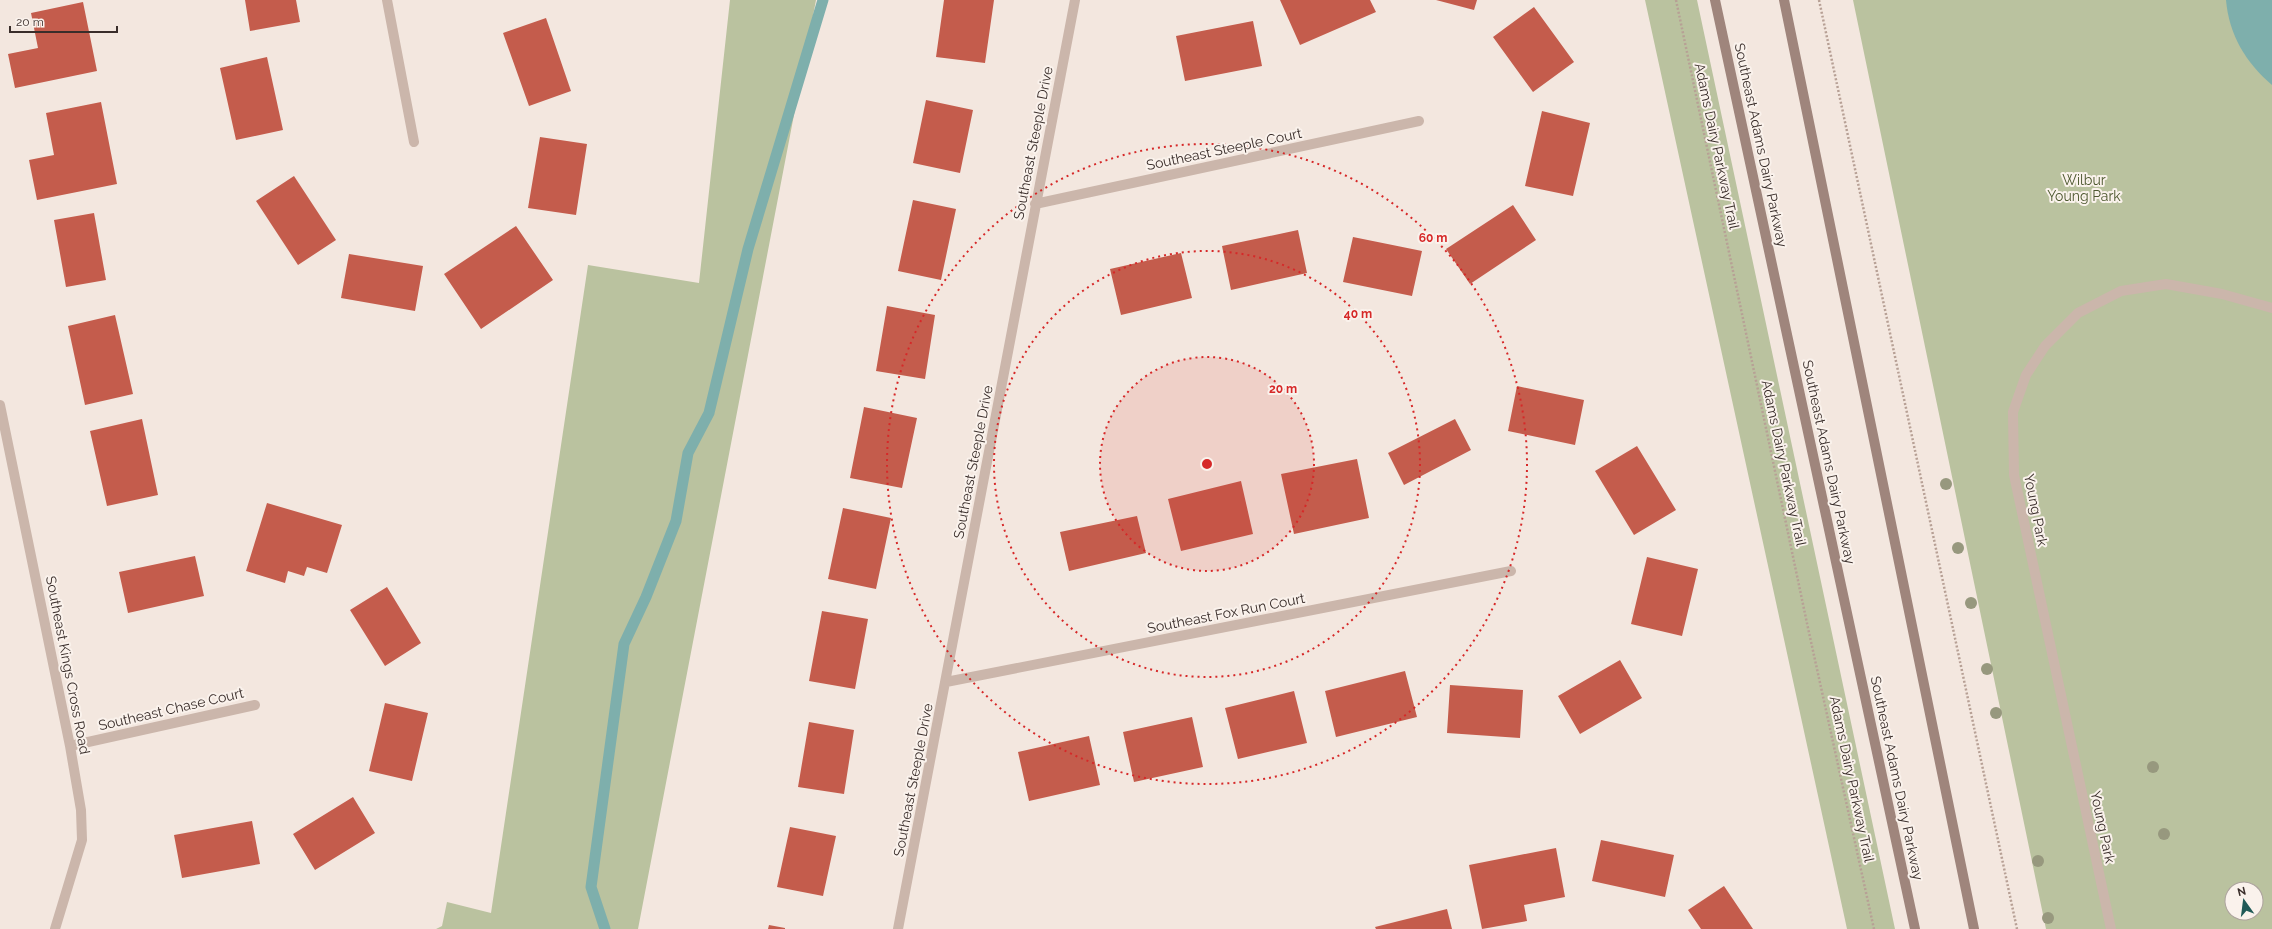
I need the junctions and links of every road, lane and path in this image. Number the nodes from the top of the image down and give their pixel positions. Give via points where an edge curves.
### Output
1 (387, 0) edge
2 (1075, 0) edge
3 (1676, 0) edge
4 (1715, 0) edge
5 (1784, 0) edge
6 (1819, 0) edge
7 (1419, 121) dead end
8 (414, 142) dead end
9 (1035, 204) junction
10 (2272, 308) edge
11 (0, 405) edge
12 (1511, 571) dead end
13 (946, 682) junction
14 (255, 704) dead end
15 (70, 746) junction
16 (55, 929) edge
17 (898, 929) edge
18 (1874, 929) edge
19 (1915, 929) edge
20 (1974, 929) edge
21 (2018, 929) edge
22 (2111, 929) edge

1 - 8 street
2 - 9 street, Southeast Steeple Drive
3 - 18 path, Adams Dairy Parkway Trail
4 - 19 main road, Southeast Adams Dairy Parkway
5 - 20 main road
6 - 21 path
7 - 9 street, Southeast Steeple Court
9 - 13 street, Southeast Steeple Drive
10 - 22 street, Young Park via 2222,294 2166,284 2121,291 2078,314 2045,346 2026,375 2013,412 2014,476
11 - 15 street, Southeast Kings Cross Road
12 - 13 street, Southeast Fox Run Court
13 - 17 street, Southeast Steeple Drive
14 - 15 street, Southeast Chase Court
15 - 16 street, Southeast Kings Cross Road via 81,810 82,840

